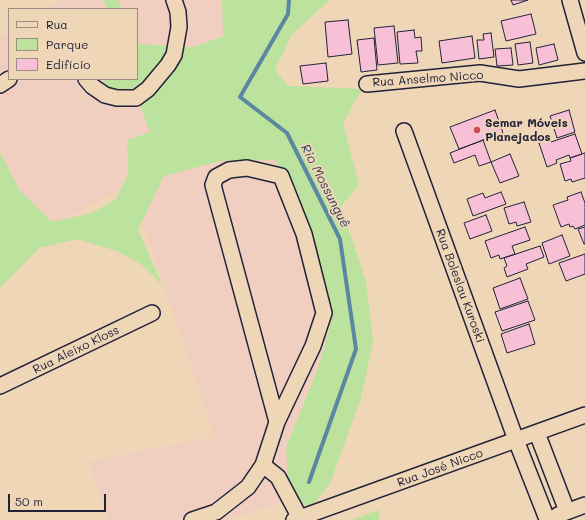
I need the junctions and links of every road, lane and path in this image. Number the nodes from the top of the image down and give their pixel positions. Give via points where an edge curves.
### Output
1 (174, 0) edge
2 (570, 0) edge
3 (585, 53) edge
4 (585, 71) edge
5 (87, 80) edge
6 (367, 84) dead end
7 (404, 131) dead end
8 (152, 313) dead end
9 (0, 386) edge
10 (585, 415) edge
11 (277, 422) junction
12 (537, 433) junction
13 (516, 440) junction
14 (263, 465) junction
15 (585, 505) edge
16 (567, 511) junction
17 (297, 519) edge
18 (545, 519) edge
19 (192, 520) edge

1 - 5 street via 179,27 174,55 148,89 136,98 117,98 98,90
2 - 3 street
4 - 6 street, Rua Anselmo Nicco via 519,79 480,73
7 - 13 street, Rua Boleslau Kuroski
8 - 9 street, Rua Aleixo Kloss
10 - 12 street, Rua José Nicco
11 - 11 street via 313,346 324,313 304,234 280,176 247,168 229,170 216,177 214,185
11 - 14 street
12 - 13 street, Rua José Nicco
12 - 16 street
13 - 17 street, Rua José Nicco
13 - 18 street, Rua Boleslau Kuroski
14 - 17 street via 278,477
14 - 19 street via 248,487 216,512
15 - 16 street
16 - 18 street

